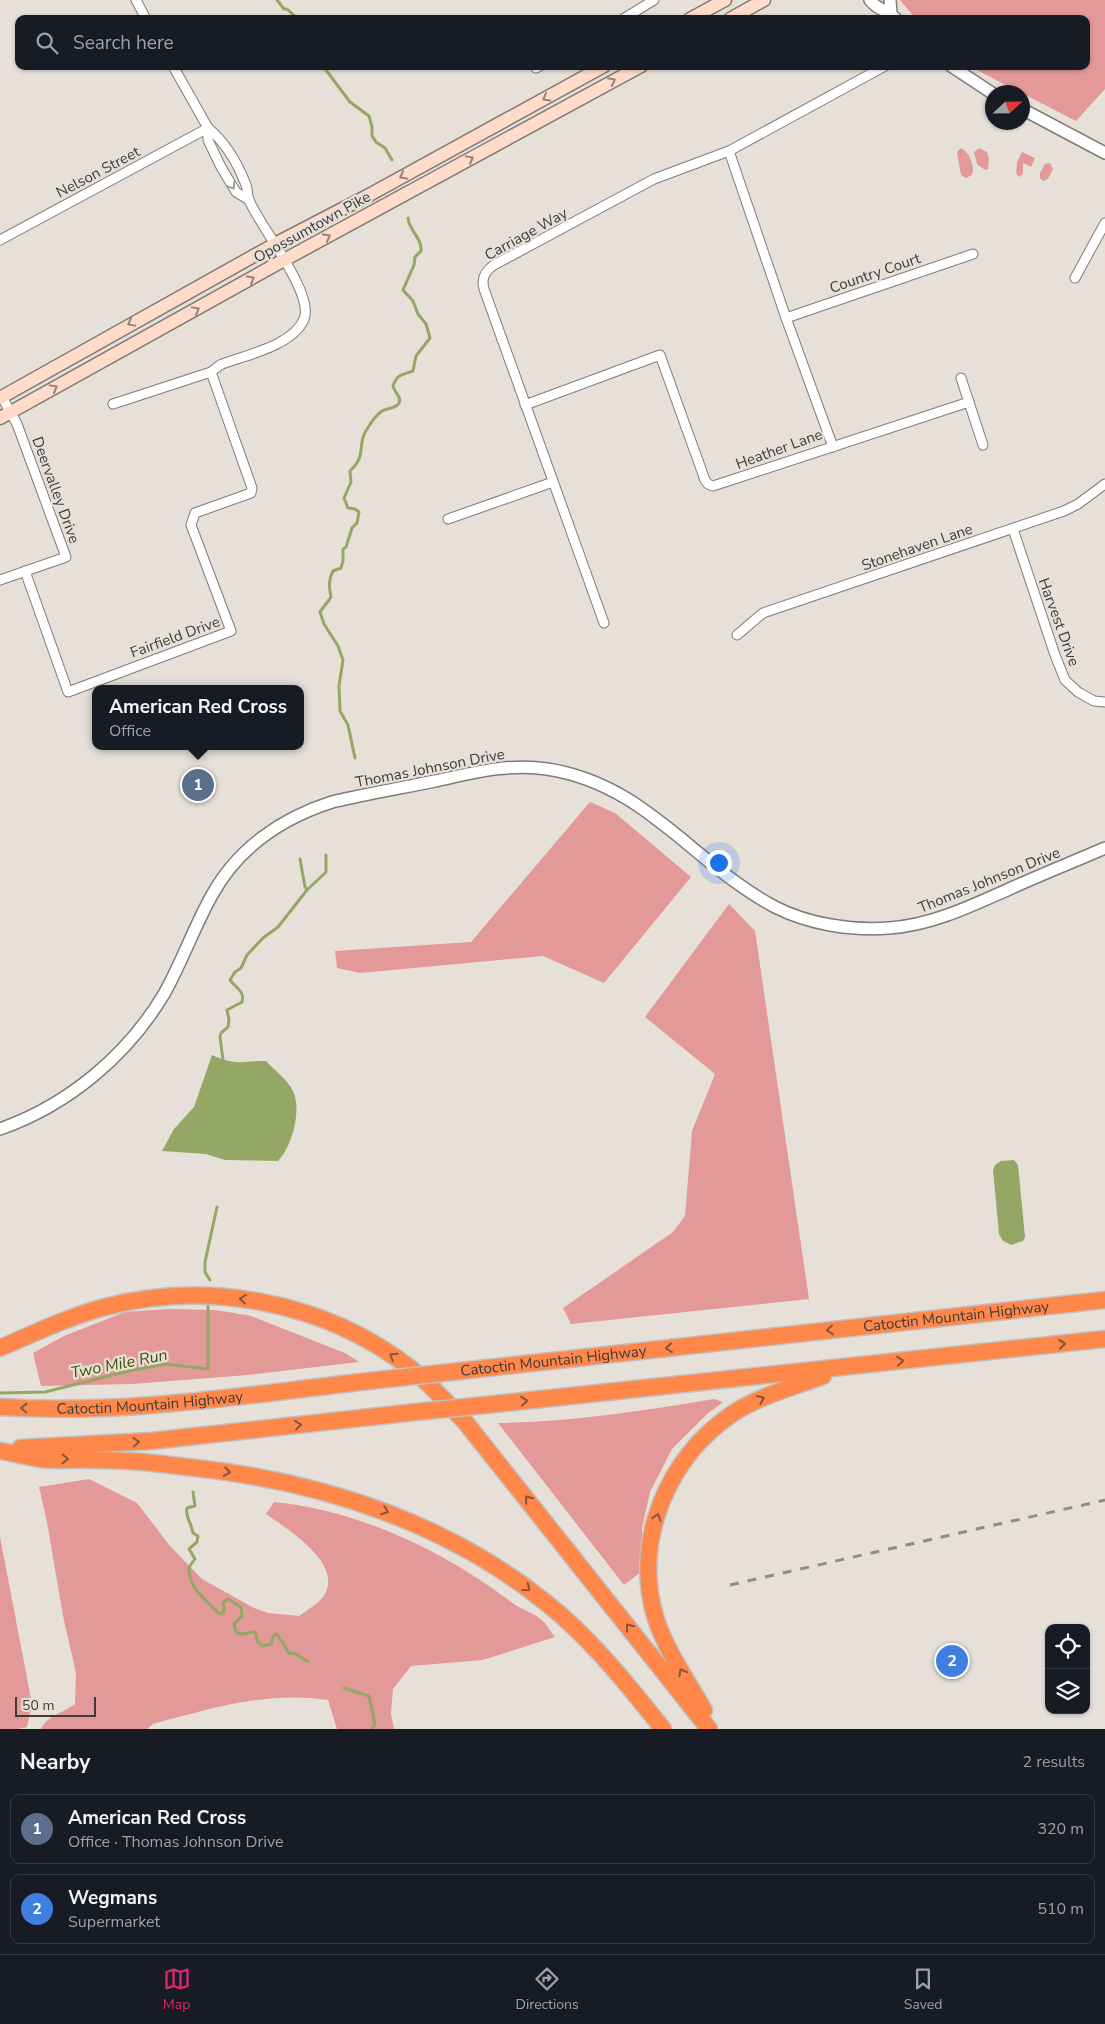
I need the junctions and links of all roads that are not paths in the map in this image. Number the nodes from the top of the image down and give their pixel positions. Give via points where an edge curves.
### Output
1 (136, 0) edge
2 (654, 0) edge
3 (725, 0) edge
4 (764, 0) edge
5 (870, 0) edge
6 (890, 0) edge
7 (144, 15) edge
8 (630, 15) edge
9 (697, 15) edge
10 (737, 15) edge
11 (891, 15) edge
12 (893, 15) edge
13 (175, 70) edge
14 (597, 70) edge
15 (634, 70) edge
16 (879, 70) edge
17 (957, 70) edge
18 (985, 88) edge
19 (1030, 113) edge
20 (208, 128) junction
21 (729, 151) junction
22 (1105, 153) edge
23 (249, 200) junction
24 (1105, 223) edge
25 (0, 240) edge
26 (275, 244) junction
27 (974, 254) dead end
28 (284, 260) junction
29 (1075, 278) dead end
30 (786, 318) junction
31 (211, 372) junction
32 (961, 378) dead end
33 (1, 397) edge
34 (969, 402) junction
35 (114, 404) dead end
36 (525, 405) junction
37 (6, 415) edge
38 (983, 445) dead end
39 (833, 447) junction
40 (553, 482) junction
41 (1105, 484) edge
42 (448, 519) dead end
43 (1013, 530) junction
44 (25, 571) junction
45 (0, 580) edge
46 (604, 623) dead end
47 (737, 635) dead end
48 (1105, 702) edge
49 (1105, 848) edge
50 (0, 1129) edge
51 (1105, 1300) edge
52 (1105, 1339) edge
53 (0, 1348) edge
54 (852, 1366) junction
55 (0, 1407) edge
56 (0, 1449) edge
57 (663, 1729) edge
58 (709, 1729) edge
59 (715, 1729) edge

1 - 7 street
2 - 8 street
3 - 9 main road
4 - 10 main road
5 - 11 street via 875,8
6 - 12 street
13 - 20 street
14 -> 26 main road, Opossumtown Pike
28 -> 15 main road, Opossumtown Pike
16 - 21 street, Carriage Way
17 - 18 street
19 - 22 street
20 - 23 street via 233,159
20 -> 23 street via 208,140 221,167 236,192
20 - 25 street, Nelson Street
21 - 30 street, Heather Lane
21 - 36 street, Carriage Way via 654,179 486,272 484,289
23 - 26 street
24 - 29 street
26 - 28 street
26 -> 33 main road, Opossumtown Pike
27 - 30 street, Country Court
28 - 31 street via 305,301 305,317 299,328 290,338 220,365
37 -> 28 main road, Opossumtown Pike
30 - 39 street, Heather Lane
31 - 35 street
31 - 44 street, Fairfield Drive via 252,488 251,493 195,513 192,525 231,632 68,692
32 - 34 street
33 - 37 street, Deervalley Drive
34 - 38 street
34 - 39 street
36 - 39 street, Heather Lane via 660,355 708,484 718,485
36 - 40 street, Carriage Way
37 - 44 street, Deervalley Drive via 66,557
40 - 42 street
40 - 46 street, Carriage Way
41 - 43 street, Stonehaven Lane via 1064,511
43 - 47 street, Stonehaven Lane via 763,613
43 - 48 street, Harvest Drive via 1065,680 1094,701
44 - 45 street, Deervalley Drive
49 - 50 street, Thomas Johnson Drive via 968,908 928,922 870,929 827,924 777,908 734,881 622,794 593,780 561,771 500,768 332,802 279,826 253,844 230,869 212,894 164,992 120,1051 72,1092 37,1113
51 -> 55 highway, Catoctin Mountain Highway, bridge via 237,1396 101,1408
54 -> 52 highway
58 -> 53 highway via 466,1423 432,1387 368,1340 296,1310 247,1299 193,1295 107,1306 66,1319
56 -> 54 highway, bridge via 160,1440
59 -> 54 highway via 661,1631 651,1598 649,1556 664,1494 699,1442 734,1413 776,1392
56 -> 57 highway via 42,1459 99,1460 230,1472 333,1494 422,1526 513,1578 563,1617 599,1653

